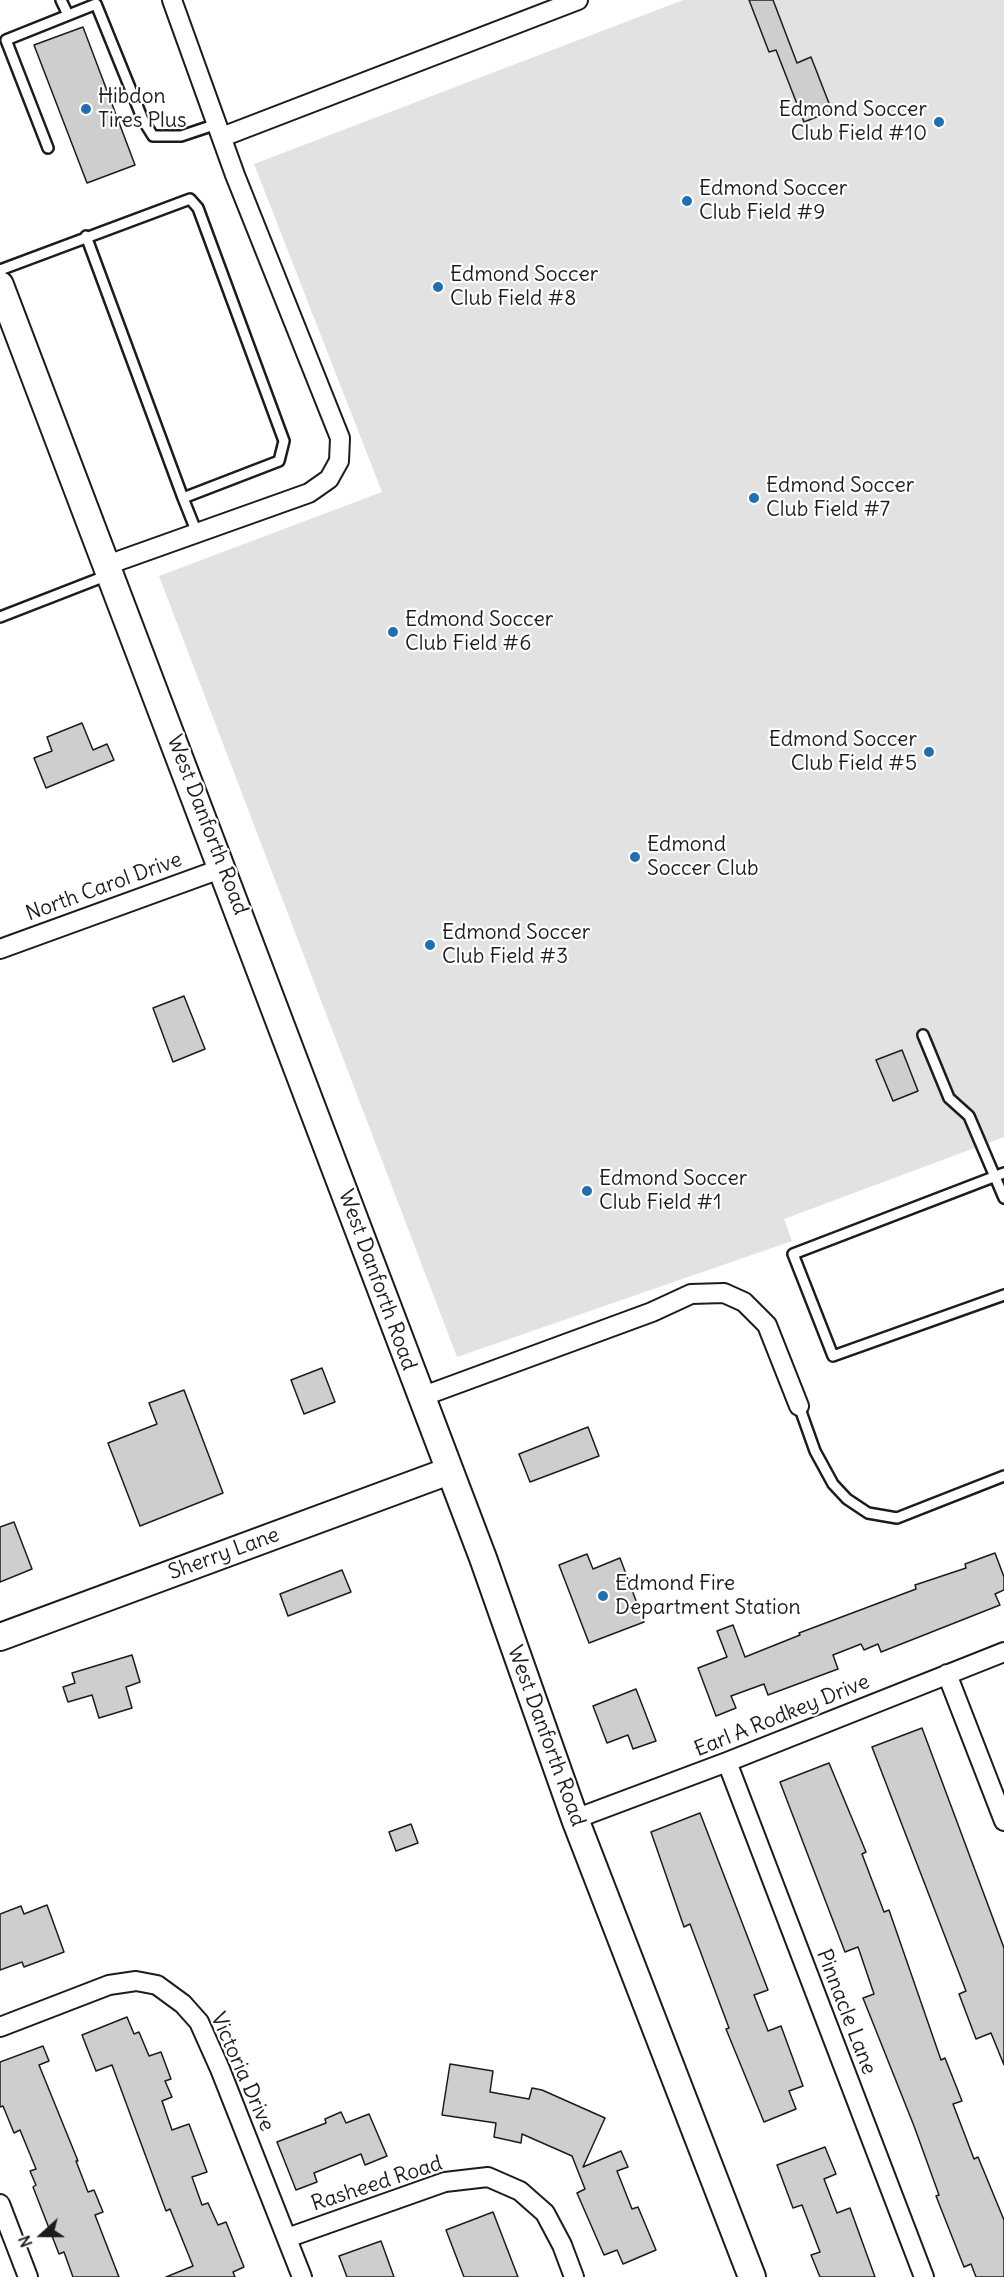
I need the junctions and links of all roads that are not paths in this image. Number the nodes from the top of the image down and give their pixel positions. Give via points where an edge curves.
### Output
1 (62, 0) edge
2 (172, 0) edge
3 (578, 0) edge
4 (101, 2) edge
5 (68, 15) junction
6 (219, 130) junction
7 (48, 148) dead end
8 (86, 236) junction
9 (0, 270) edge
10 (0, 285) edge
11 (5, 312) edge
12 (183, 498) junction
13 (196, 533) junction
14 (109, 569) junction
15 (0, 617) edge
16 (223, 868) junction
17 (0, 949) edge
18 (923, 1035) dead end
19 (999, 1175) edge
20 (1004, 1198) edge
21 (1004, 1295) edge
22 (421, 1397) junction
23 (799, 1406) joint
24 (449, 1471) junction
25 (1004, 1476) edge
26 (0, 1637) edge
27 (1004, 1652) edge
28 (947, 1674) junction
29 (727, 1762) junction
30 (575, 1819) junction
31 (1004, 1821) edge
32 (0, 2027) edge
33 (0, 2204) edge
34 (287, 2238) junction
35 (28, 2277) edge
36 (302, 2277) edge
37 (574, 2277) edge
38 (752, 2277) edge
39 (924, 2277) edge

1 - 5 lane
2 - 6 street
3 - 6 street
4 - 5 lane
4 - 6 lane via 143,120 153,136
5 - 7 lane via 6,40
6 - 13 street via 340,438 339,461 329,479 309,493
8 - 9 lane
8 - 12 lane
8 - 12 lane via 190,199 198,208 284,441 279,461
10 - 11 main road, West Danforth Road
11 - 14 main road, West Danforth Road
12 - 13 lane
13 - 14 street
14 - 15 lane
14 - 16 main road, West Danforth Road
16 - 17 street, North Carol Drive
16 - 22 main road, West Danforth Road
18 - 19 lane via 949,1098 969,1116
19 - 20 lane
19 - 21 lane via 793,1254 833,1356
22 - 23 street via 691,1294 724,1293 744,1302 767,1324
22 - 24 main road, West Danforth Road
23 - 25 lane via 815,1451 833,1484 868,1513 897,1518
24 - 26 main road, Sherry Lane
24 - 30 main road, West Danforth Road
27 - 28 street, Earl A Rodkey Drive
28 - 29 street, Earl A Rodkey Drive
28 - 31 street
29 - 30 street, Earl A Rodkey Drive
29 - 39 street, Pinnacle Lane
30 - 38 main road, West Danforth Road
32 - 34 street, Victoria Drive via 109,1985 136,1981 157,1985 183,2004 199,2022 220,2069
33 - 35 street
34 - 36 street, Victoria Drive
34 - 37 street, Rasheed Road via 445,2182 488,2177 520,2191 545,2213

